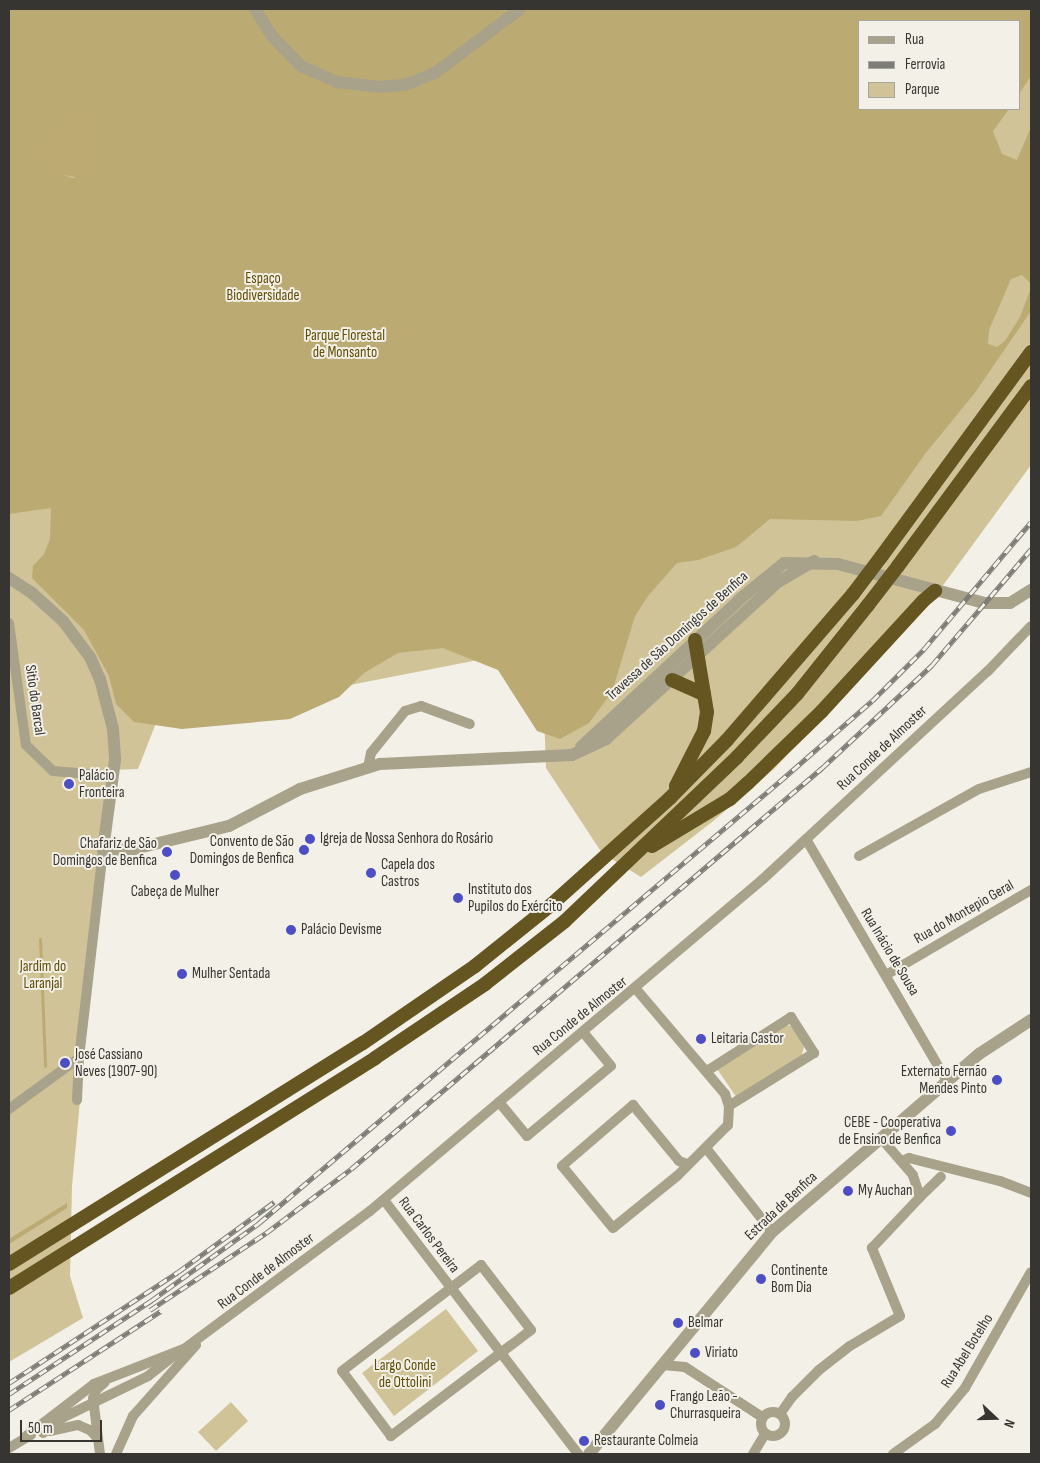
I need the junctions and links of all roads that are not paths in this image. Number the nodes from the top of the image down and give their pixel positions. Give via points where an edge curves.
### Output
1 (255, 9) edge
2 (520, 9) edge
3 (1031, 352) edge
4 (1031, 386) edge
5 (814, 562) junction
6 (9, 578) edge
7 (1031, 590) edge
8 (935, 591) junction
9 (9, 623) edge
10 (1031, 626) edge
11 (695, 640) junction
12 (698, 656) junction
13 (672, 680) junction
14 (704, 694) junction
15 (470, 724) dead end
16 (572, 755) junction
17 (368, 767) junction
18 (1031, 772) edge
19 (113, 776) junction
20 (670, 798) junction
21 (806, 839) junction
22 (103, 850) junction
23 (859, 856) dead end
24 (635, 857) junction
25 (1031, 890) edge
26 (886, 975) junction
27 (636, 989) junction
28 (1031, 1020) edge
29 (583, 1032) junction
30 (78, 1058) junction
31 (707, 1071) junction
32 (948, 1081) junction
33 (77, 1100) dead end
34 (499, 1102) junction
35 (10, 1106) edge
36 (730, 1106) junction
37 (884, 1143) junction
38 (706, 1148) junction
39 (902, 1161) junction
40 (687, 1164) junction
41 (941, 1178) dead end
42 (1031, 1193) edge
43 (920, 1197) junction
44 (384, 1200) junction
45 (772, 1232) junction
46 (9, 1264) edge
47 (1031, 1272) edge
48 (9, 1288) edge
49 (450, 1288) junction
50 (206, 1334) junction
51 (184, 1349) junction
52 (500, 1354) junction
53 (663, 1365) junction
54 (110, 1378) junction
55 (93, 1403) junction
56 (780, 1414) junction
57 (762, 1417) junction
58 (43, 1433) junction
59 (765, 1434) junction
60 (25, 1437) junction
61 (98, 1439) junction
62 (9, 1448) edge
63 (100, 1454) edge
64 (116, 1454) edge
65 (578, 1454) edge
66 (589, 1454) edge
67 (754, 1454) edge
68 (892, 1454) edge

1 - 2 street via 272,36 301,66 337,82 380,87 405,85 436,73
3 - 20 highway, bridge via 853,594 727,740
4 - 24 highway, bridge via 898,566 797,694
5 - 8 street, Travessa de São Domingos de Benfica via 838,564
5 - 11 street, Travessa de São Domingos de Benfica via 784,563
5 - 12 street, Travessa de São Domingos de Benfica via 778,582
6 - 19 street via 53,610 90,657 108,701 115,760
7 - 8 street, Travessa de São Domingos de Benfica via 1017,601 993,604
8 - 24 highway via 822,711 742,789
9 - 19 street, Sitio do Barcal via 26,745 53,771
10 - 21 street, Rua Conde de Almoster via 988,671
11 - 12 highway
11 - 16 street, Travessa de São Domingos de Benfica
12 - 13 street, Travessa de São Domingos de Benfica
12 - 14 highway
13 - 14 highway
13 - 16 street, Travessa de São Domingos de Benfica via 606,739
14 - 20 highway via 707,712 704,730
15 - 17 street via 421,706 404,710 371,753
16 - 17 street, Travessa de São Domingos de Benfica
17 - 22 street, Travessa de São Domingos de Benfica via 300,789 229,826 134,849
18 - 23 street via 979,789
19 - 22 street
20 - 46 highway via 552,904 475,966 363,1043
21 - 26 street, Rua Inácio de Sousa
21 - 27 street, Rua Conde de Almoster
22 - 30 street
24 - 48 highway via 565,921 484,984 375,1058
25 - 26 street, Rua do Montepio Geral
26 - 32 street, Rua Inácio de Sousa
27 - 29 street, Rua Conde de Almoster
27 - 31 street
28 - 32 street, Estrada de Benfica via 979,1054
29 - 34 street, Rua Conde de Almoster
29 - 34 street via 611,1066 527,1136
30 - 33 street
30 - 35 street
31 - 36 street
31 - 36 street via 791,1016 814,1053
32 - 37 street, Estrada de Benfica
34 - 44 street, Rua Conde de Almoster
36 - 38 street via 725,1130
37 - 39 street
37 - 45 street, Estrada de Benfica
38 - 40 street
38 - 45 street
39 - 42 street via 909,1158 1000,1181
39 - 43 street via 913,1175
40 - 40 street via 679,1161 633,1105 562,1166 614,1228
41 - 43 street
43 - 56 street via 872,1248 900,1316 850,1346 819,1370 792,1396
44 - 49 street, Rua Carlos Pereira
44 - 50 street, Rua Conde de Almoster
45 - 53 street, Estrada de Benfica
47 - 68 street, Rua Abel Botelho via 965,1388 935,1424
49 - 52 street, Rua Carlos Pereira
49 - 52 street via 481,1264 531,1330
49 - 52 street via 342,1371 391,1436
50 - 51 street, Rua Conde de Almoster
50 - 64 street via 133,1416
51 - 54 street, Rua Conde de Almoster
51 - 55 street via 148,1376
52 - 65 street, Rua Carlos Pereira
53 - 57 street via 686,1367
53 - 66 street, Estrada de Benfica
54 - 55 street, Rua Conde de Almoster via 96,1390
54 - 60 street, Rua Conde de Almoster via 84,1389
55 - 58 street via 62,1418
55 - 61 street
56 - 57 street via 770,1412
56 - 59 street via 785,1423 782,1432 773,1436
57 - 59 street via 760,1426
58 - 60 street
58 - 61 street via 78,1425 90,1430
59 - 67 street
60 - 62 street, Rua Conde de Almoster
61 - 63 street

